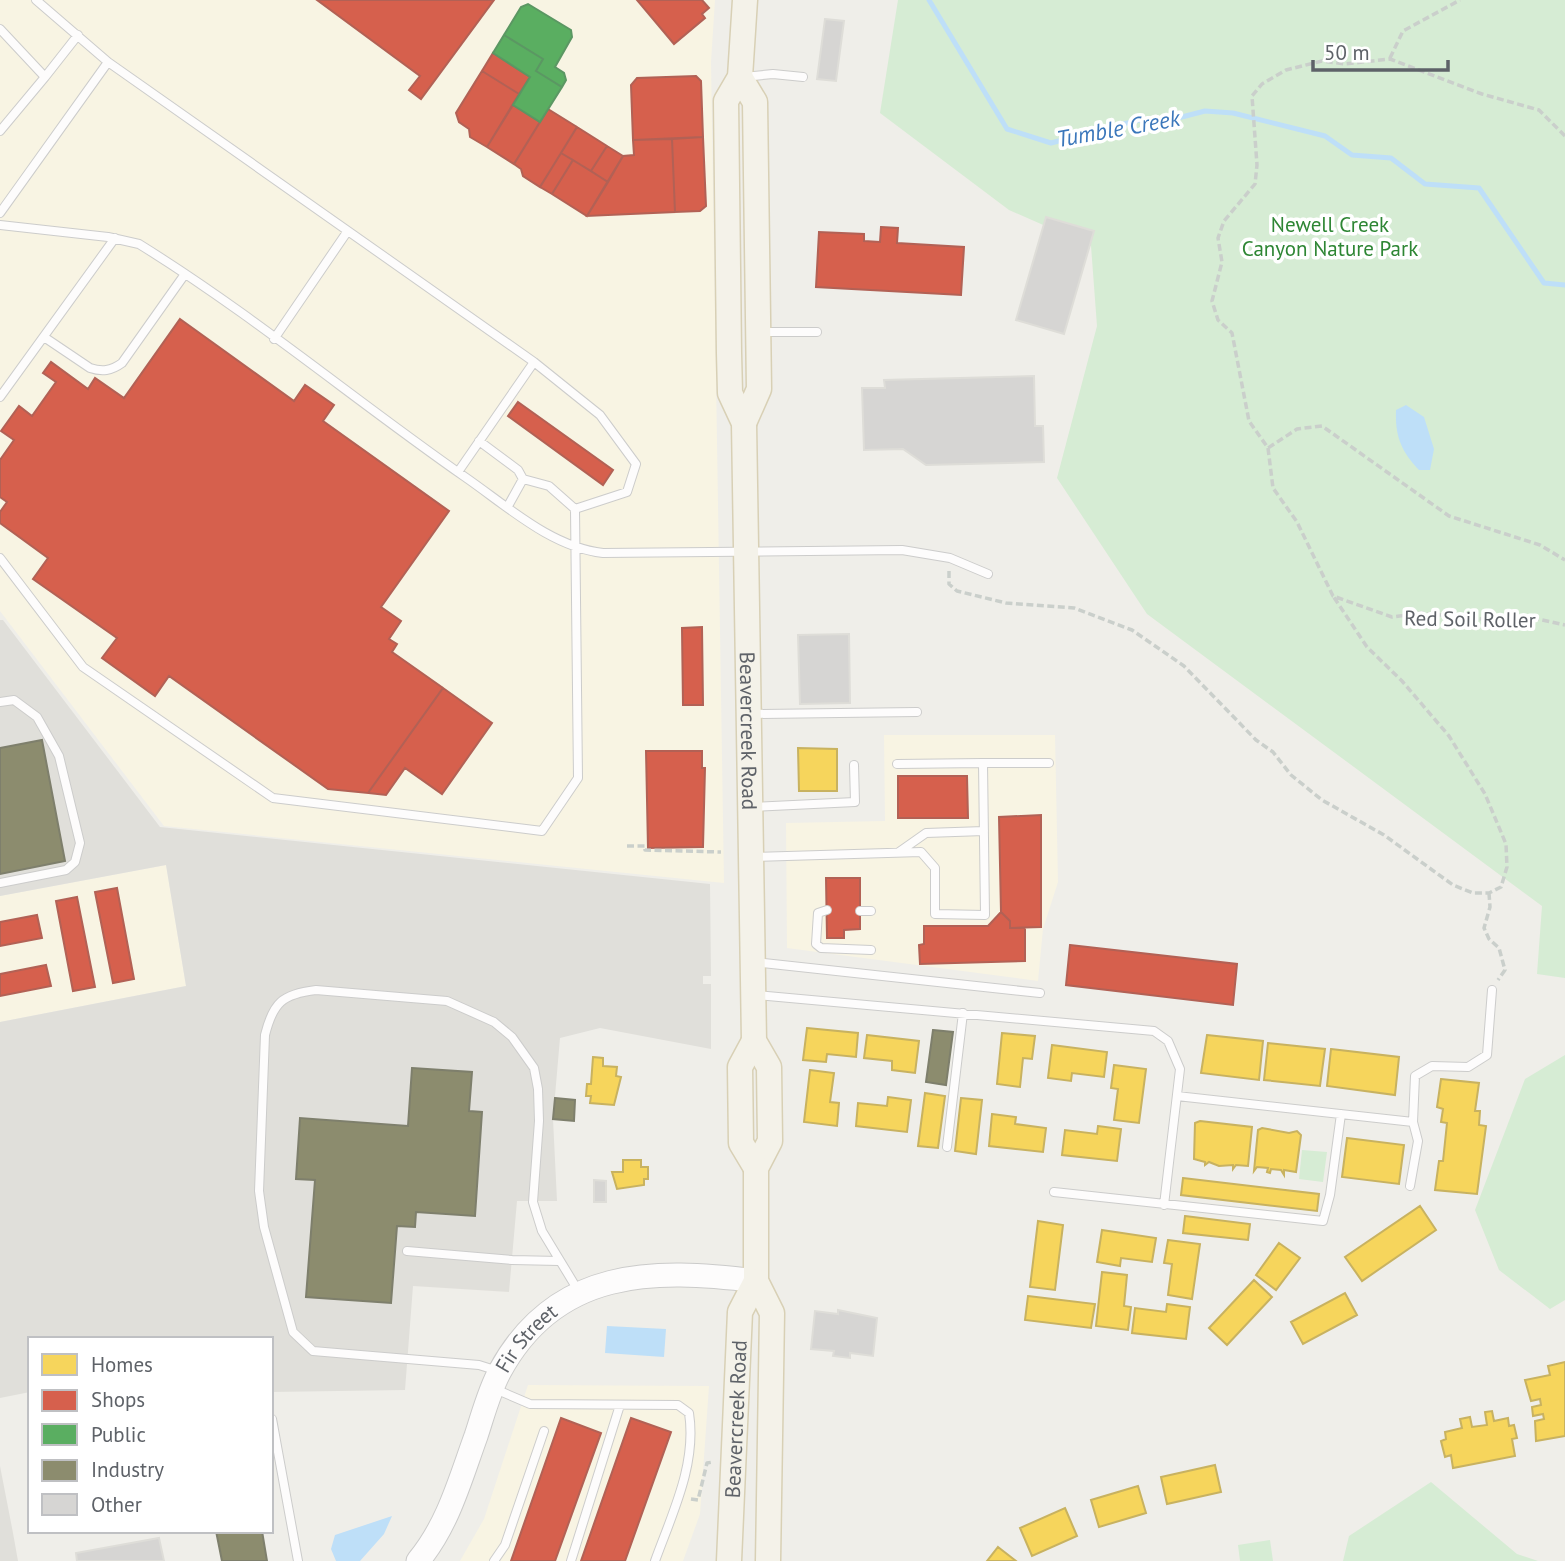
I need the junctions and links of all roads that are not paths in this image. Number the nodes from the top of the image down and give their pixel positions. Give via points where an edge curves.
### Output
1 (36, 0) edge
2 (744, 0) edge
3 (0, 29) edge
4 (78, 35) junction
5 (108, 62) junction
6 (45, 77) junction
7 (740, 77) junction
8 (803, 77) dead end
9 (0, 131) edge
10 (727, 193) junction
11 (0, 213) edge
12 (0, 225) edge
13 (347, 232) junction
14 (115, 238) junction
15 (185, 274) junction
16 (758, 332) junction
17 (817, 332) dead end
18 (44, 337) junction
19 (274, 339) junction
20 (534, 362) junction
21 (0, 397) edge
22 (744, 423) junction
23 (479, 441) junction
24 (458, 472) junction
25 (523, 479) junction
26 (508, 506) junction
27 (576, 509) junction
28 (578, 550) junction
29 (747, 552) junction
30 (0, 558) edge
31 (988, 574) dead end
32 (0, 702) edge
33 (917, 712) dead end
34 (750, 714) junction
35 (984, 763) junction
36 (1049, 763) dead end
37 (897, 764) dead end
38 (854, 765) dead end
39 (751, 807) junction
40 (984, 831) junction
41 (898, 852) junction
42 (752, 857) junction
43 (0, 883) edge
44 (827, 910) dead end
45 (860, 911) dead end
46 (871, 911) dead end
47 (871, 950) dead end
48 (753, 962) junction
49 (1492, 990) road end
50 (1040, 993) dead end
51 (754, 995) junction
52 (962, 1013) junction
53 (1177, 1096) junction
54 (1341, 1114) junction
55 (1413, 1122) junction
56 (947, 1147) dead end
57 (1410, 1186) dead end
58 (1054, 1192) dead end
59 (1164, 1205) junction
60 (407, 1251) dead end
61 (559, 1261) junction
62 (756, 1281) junction
63 (579, 1292) junction
64 (496, 1380) junction
65 (620, 1405) junction
66 (273, 1424) edge
67 (544, 1431) dead end
68 (298, 1561) edge
69 (418, 1561) edge
70 (494, 1561) edge
71 (571, 1561) edge
72 (655, 1561) edge
73 (729, 1561) edge
74 (768, 1561) edge

1 - 4 lane
2 - 7 main road, Beavercreek Road
3 - 6 lane
4 - 5 lane
4 - 6 lane
5 - 11 lane
5 - 13 lane
6 - 9 lane
7 - 8 lane
7 - 10 main road, Beavercreek Road via 726,101
7 - 16 main road, Beavercreek Road via 755,102
10 - 16 main road via 740,242 742,314 748,329
10 - 22 main road, Beavercreek Road via 730,393
12 - 14 lane
13 - 19 lane
13 - 20 lane
14 - 15 lane via 139,244
14 - 18 lane
15 - 18 lane via 115,368 90,368
15 - 19 lane
16 - 17 lane
16 - 22 main road, Beavercreek Road via 759,389
18 - 21 lane
19 - 24 lane
20 - 23 lane
20 - 27 lane via 600,415 636,464 627,492
22 - 29 main road, Beavercreek Road
23 - 24 lane
23 - 25 lane via 518,470
24 - 26 lane
25 - 26 lane
25 - 27 lane via 549,486
26 - 28 lane
27 - 28 lane
28 - 29 lane
28 - 30 lane via 578,778 542,831 273,798 83,667
29 - 31 lane via 902,550 950,558
29 - 34 main road, Beavercreek Road
32 - 43 lane via 14,700 37,717 59,756 80,843 75,862 66,870
33 - 34 lane
34 - 39 main road, Beavercreek Road
35 - 36 lane
35 - 37 lane
35 - 40 lane
38 - 39 lane via 855,802
39 - 42 main road, Beavercreek Road
40 - 41 lane via 926,833
40 - 41 lane via 985,915 935,914 935,868 921,852
41 - 42 lane
42 - 48 main road, Beavercreek Road
44 - 47 lane via 818,913 817,944 821,948
45 - 46 lane
48 - 50 lane
48 - 51 main road, Beavercreek Road
49 - 55 lane via 1487,1055 1468,1067 1432,1066 1415,1076
51 - 52 lane
51 - 62 main road, Beavercreek Road via 754,1041 769,1067 770,1141 756,1168
52 - 53 lane via 1154,1031 1176,1053 1180,1069
52 - 56 lane
53 - 54 lane
53 - 59 lane
54 - 55 lane
54 - 59 lane via 1323,1221
55 - 57 lane via 1418,1140
58 - 59 lane
60 - 61 lane
61 - 63 lane
61 - 64 lane via 533,1202 539,1121 534,1068 512,1037 494,1023 447,1001 316,990 298,992 271,1012 265,1035 259,1191 293,1332 313,1350 479,1365
62 - 63 street, Fir Street via 649,1274
62 - 73 main road, Beavercreek Road via 740,1312
62 - 74 main road, Beavercreek Road via 772,1312
63 - 64 street, Fir Street via 547,1313 522,1338
64 - 65 lane via 530,1404
64 - 69 street, Fir Street via 449,1511
65 - 71 lane
65 - 72 lane via 678,1405 689,1413 692,1429 687,1471
66 - 68 lane
67 - 70 lane via 505,1545

